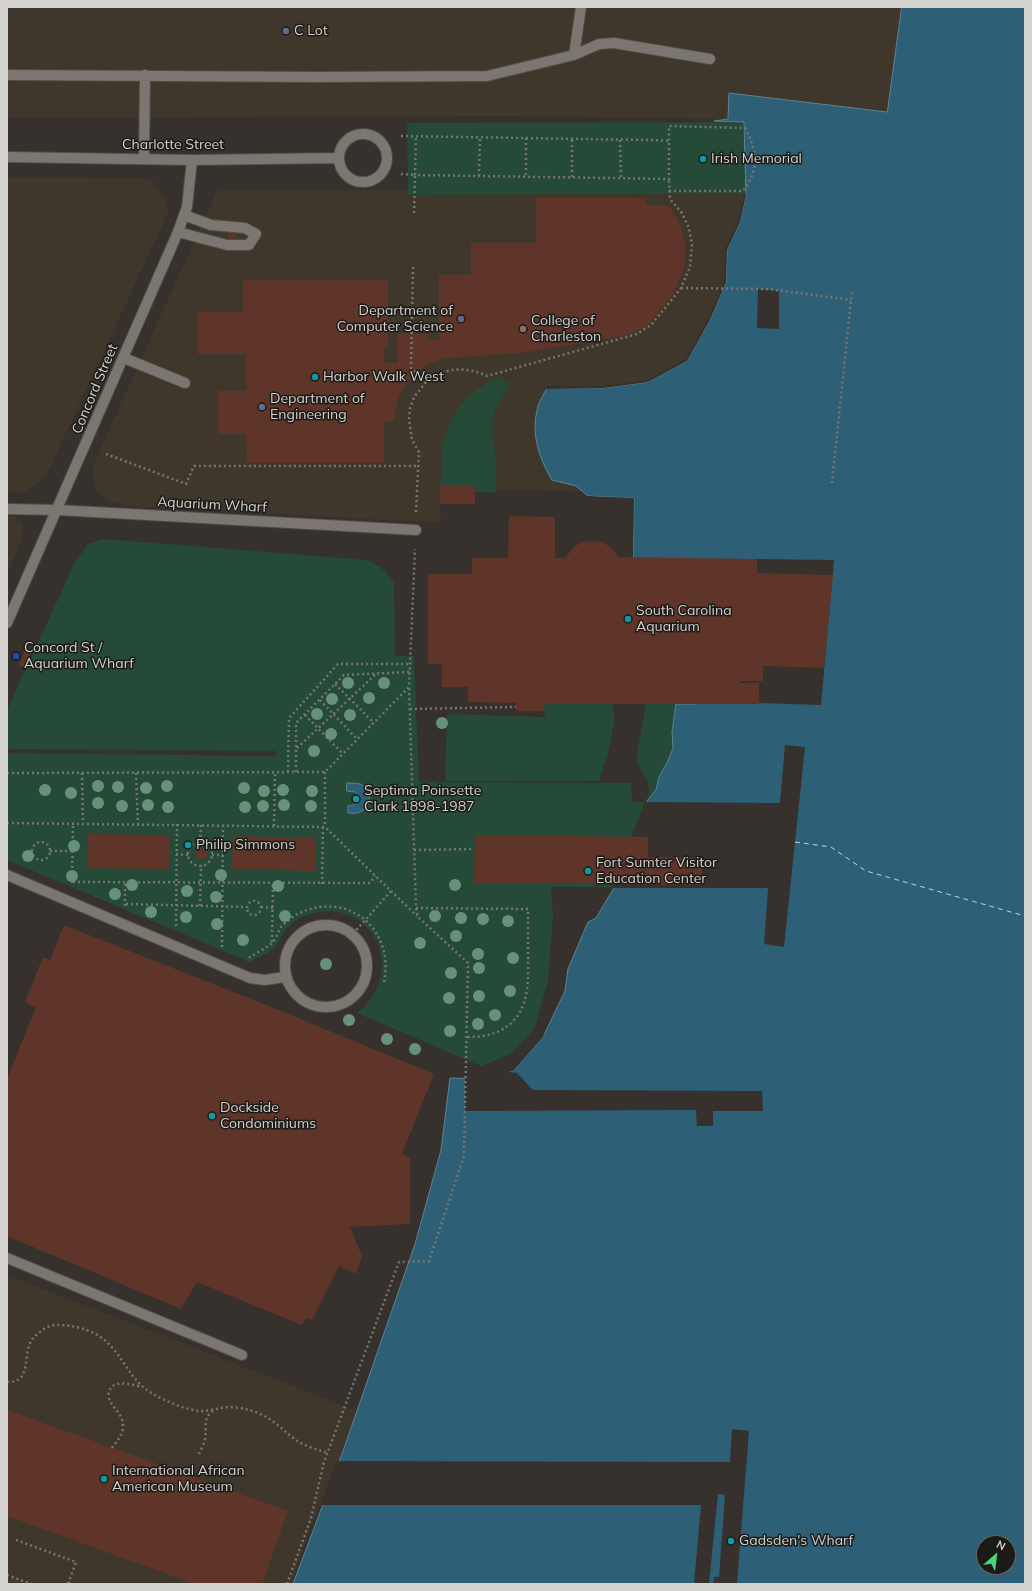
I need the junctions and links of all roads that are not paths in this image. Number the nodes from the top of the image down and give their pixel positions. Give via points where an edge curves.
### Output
1 (581, 7) edge
2 (574, 56) junction
3 (710, 59) dead end
4 (7, 75) edge
5 (145, 75) junction
6 (7, 157) edge
7 (339, 158) junction
8 (144, 159) junction
9 (192, 160) junction
10 (184, 215) junction
11 (178, 232) junction
12 (124, 358) junction
13 (185, 383) dead end
14 (7, 509) edge
15 (58, 510) junction
16 (416, 530) road end
17 (7, 623) edge
18 (7, 875) edge
19 (286, 977) junction
20 (7, 1258) edge
21 (242, 1355) dead end

1 - 2 street
2 - 3 street via 600,44 614,43
2 - 5 street via 487,76
4 - 5 street
5 - 8 street
6 - 8 street, Charlotte Street
7 - 7 street via 340,167 346,174 353,180 363,182 380,175 387,158 380,141 372,135 363,134 346,140 340,148
7 - 9 street, Charlotte Street
8 - 9 street, Charlotte Street
9 - 10 street, Concord Street
10 - 11 street, Concord Street
10 - 11 street via 211,225 245,228 256,234 249,245 227,245
11 - 12 street, Concord Street
12 - 13 street
12 - 15 street, Concord Street
14 - 15 street, Aquarium Wharf
15 - 16 street, Aquarium Wharf
15 - 17 street, Concord Street
18 - 19 street via 250,978 265,980
19 - 19 street via 293,991 304,1002 320,1007 336,1006 350,1000 362,987 367,972 366,956 359,942 347,931 332,926 315,926 301,933 290,945 285,961
20 - 21 street

